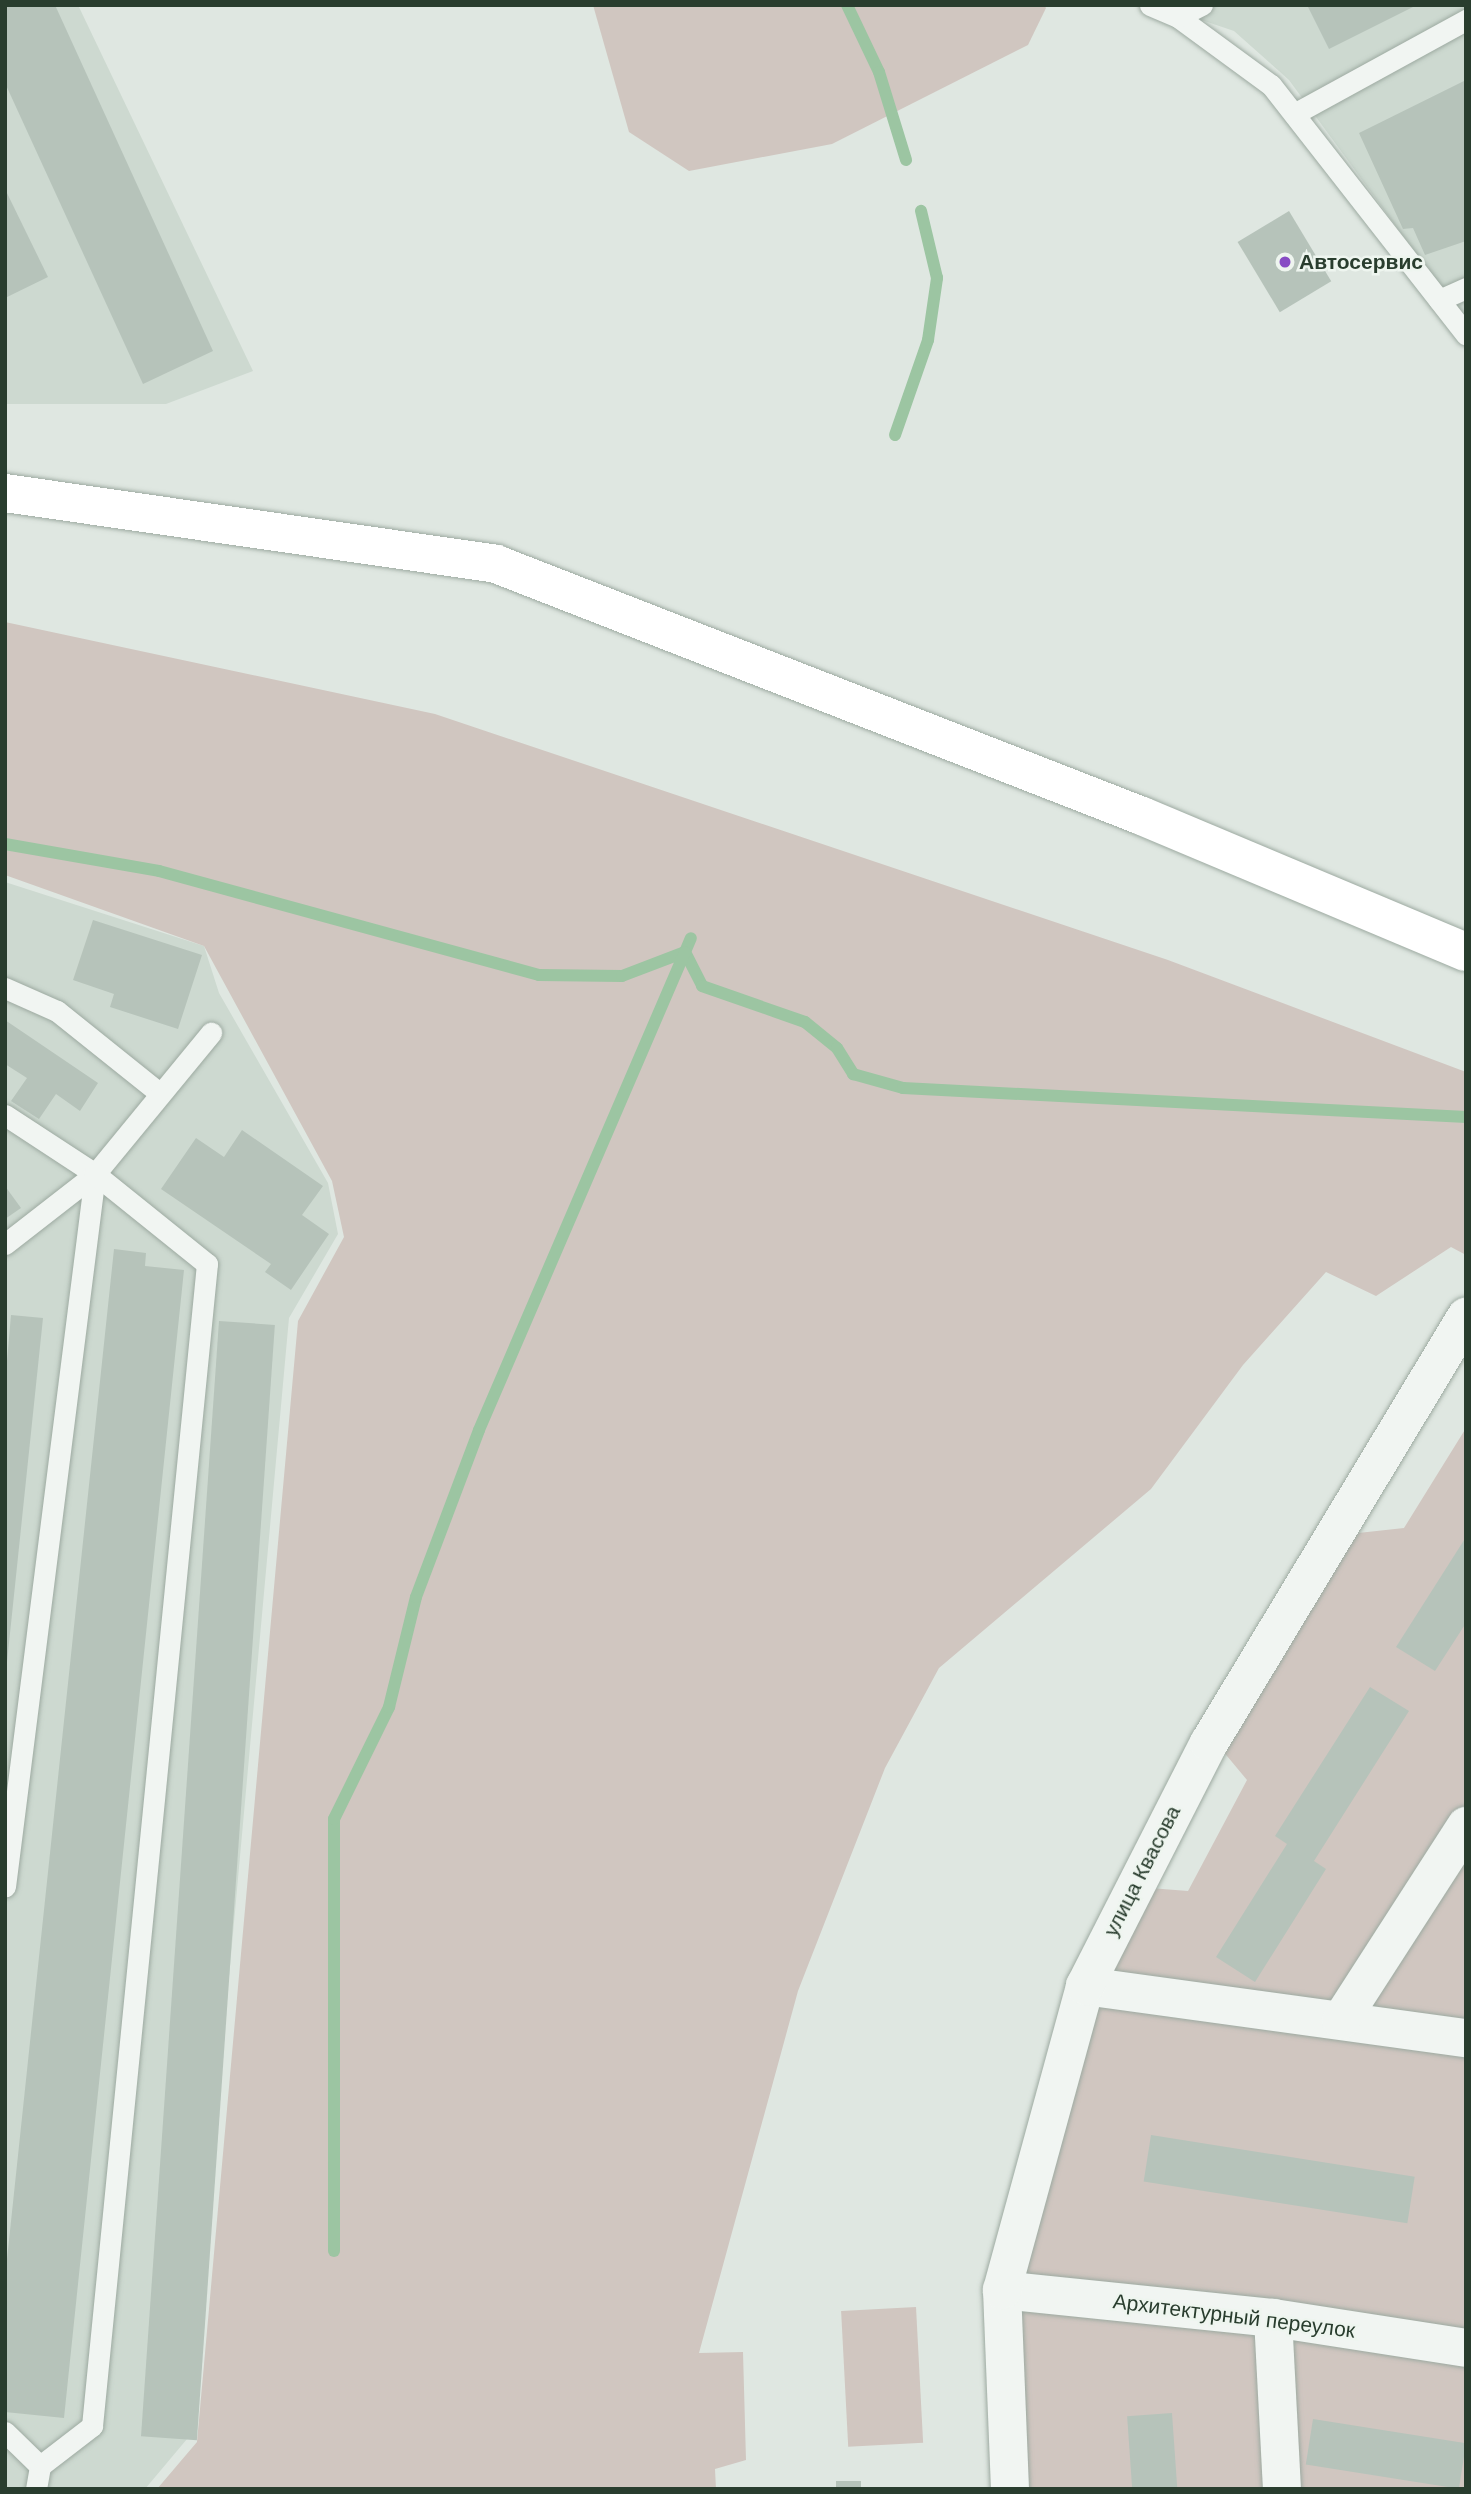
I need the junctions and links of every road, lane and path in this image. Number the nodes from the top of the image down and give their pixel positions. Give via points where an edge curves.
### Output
1 (1150, 5) edge
2 (1202, 5) edge
3 (1178, 17) junction
4 (1466, 20) edge
5 (1294, 114) junction
6 (1466, 288) edge
7 (1439, 300) junction
8 (1466, 335) edge
9 (5, 493) edge
10 (1466, 952) edge
11 (5, 988) edge
12 (211, 1033) dead end
13 (158, 1092) junction
14 (5, 1115) edge
15 (95, 1174) junction
16 (5, 1244) edge
17 (1466, 1317) edge
18 (1466, 1826) edge
19 (5, 1886) edge
20 (1085, 1986) junction
21 (1341, 2020) junction
22 (1466, 2038) edge
23 (1002, 2290) junction
24 (1273, 2318) junction
25 (1466, 2348) edge
26 (5, 2432) edge
27 (40, 2466) junction
28 (36, 2489) edge
29 (1010, 2489) edge
30 (1282, 2489) edge

1 - 3 lane
2 - 3 lane
3 - 5 lane via 1271,85
4 - 5 lane
5 - 7 lane
6 - 7 lane
7 - 8 lane
9 - 10 street via 496,564 1142,816
11 - 13 lane via 58,1011
12 - 13 lane
13 - 15 lane
14 - 15 lane
15 - 16 lane
15 - 19 lane
15 - 27 lane via 207,1264 92,2427
17 - 20 street, улица Квасова via 1209,1743
18 - 21 street
20 - 21 street
20 - 23 street, улица Квасова
21 - 22 street
23 - 24 street, Архитектурный переулок
23 - 29 street, улица Квасова
24 - 25 street, Архитектурный переулок
24 - 30 street
26 - 27 lane
27 - 28 lane

